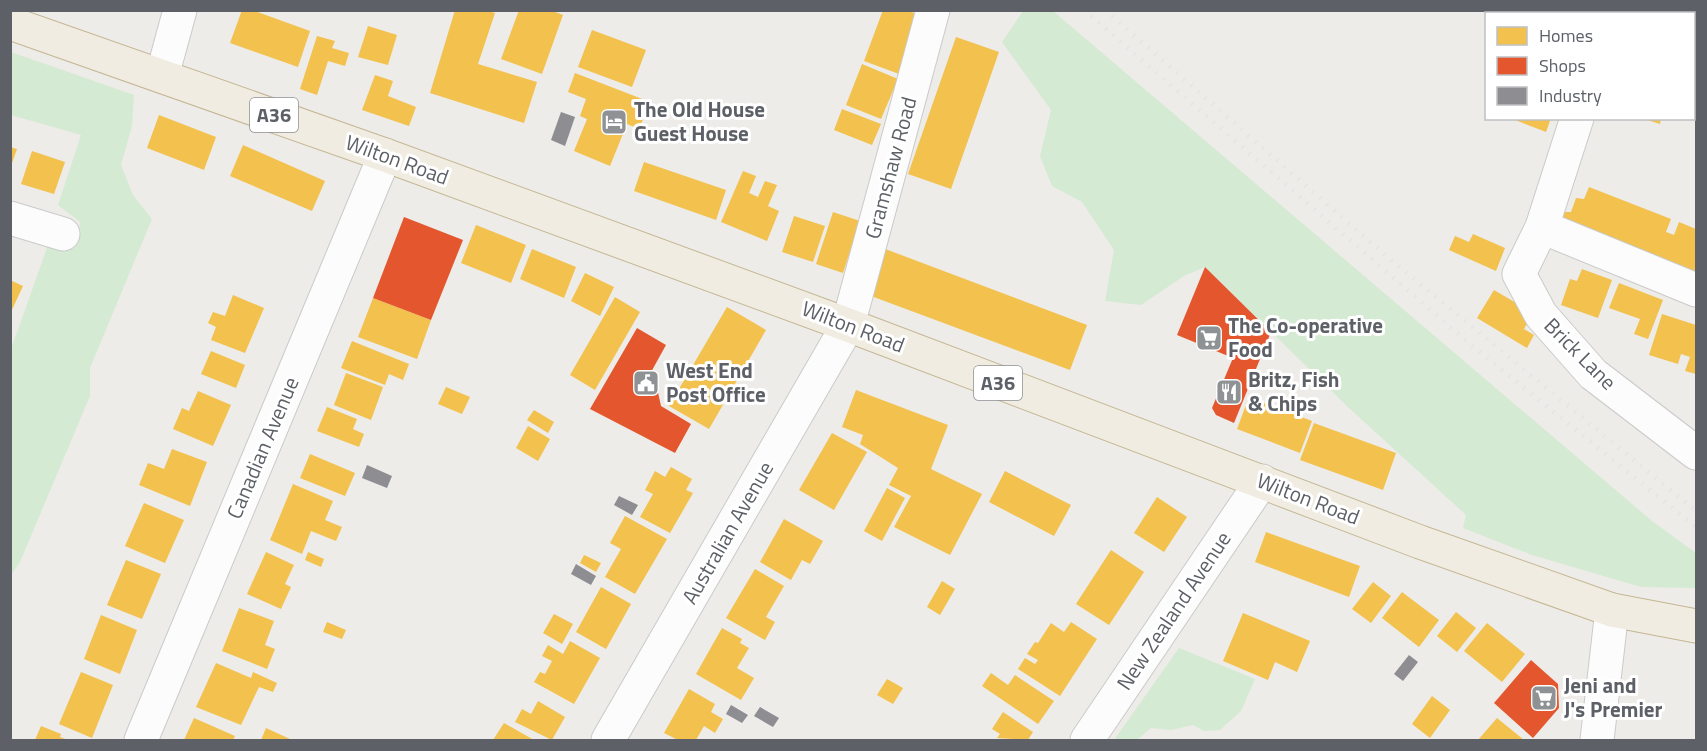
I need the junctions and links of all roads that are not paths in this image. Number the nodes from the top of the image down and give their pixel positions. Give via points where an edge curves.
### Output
1 (180, 10) edge
2 (933, 10) edge
3 (10, 23) edge
4 (162, 76) junction
5 (1576, 120) edge
6 (385, 155) junction
7 (10, 218) edge
8 (1542, 227) junction
9 (63, 234) dead end
10 (1696, 290) edge
11 (848, 325) junction
12 (1696, 453) edge
13 (1262, 482) junction
14 (1612, 610) junction
15 (1688, 625) edge
16 (141, 741) edge
17 (609, 741) edge
18 (1087, 741) edge
19 (1597, 741) edge

1 - 4 street
2 - 11 street, Gramshaw Road
3 - 4 highway, Wilton Road / A36
4 - 6 highway, Wilton Road / A36
5 - 8 street
6 - 11 highway, Wilton Road / A36
6 - 16 street, Canadian Avenue
7 - 9 street
8 - 10 street
8 - 12 street, Brick Lane via 1519,274 1541,315 1593,374
11 - 13 highway, Wilton Road / A36
11 - 17 street, Australian Avenue
13 - 14 highway, Wilton Road / A36
13 - 18 street, New Zealand Avenue
14 - 15 highway, Wilton Road / A36
14 - 19 street

